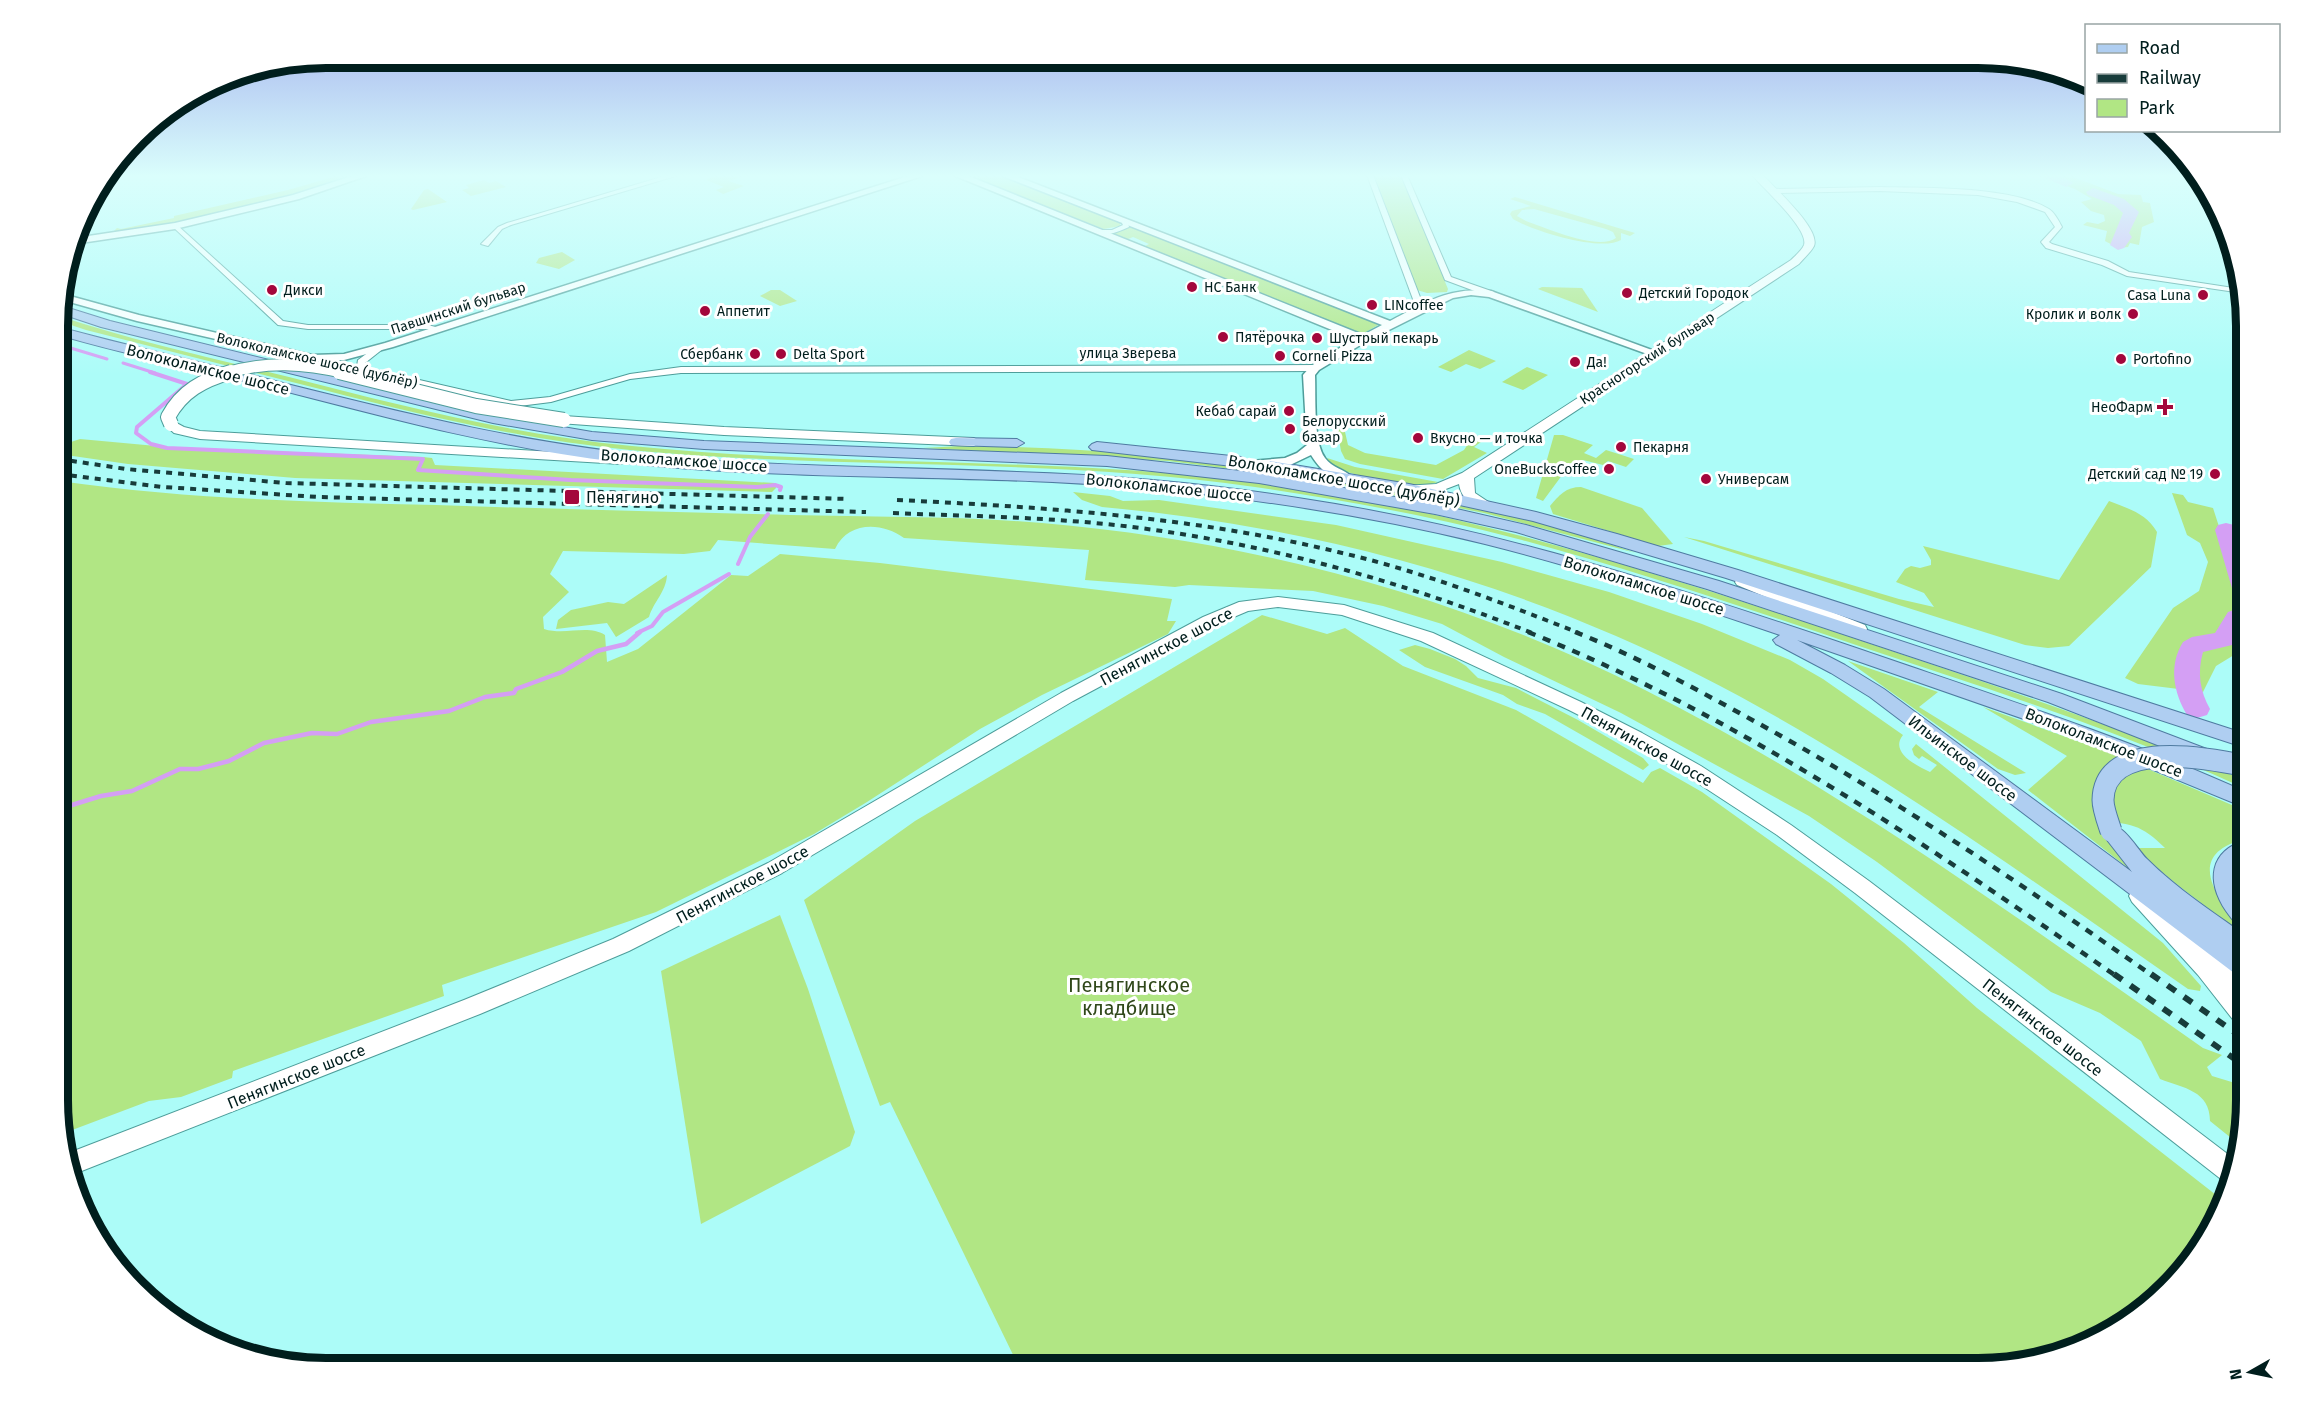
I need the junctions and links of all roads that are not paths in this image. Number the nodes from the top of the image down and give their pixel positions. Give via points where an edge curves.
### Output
1 (192, 242) edge
2 (487, 242) edge
3 (713, 242) edge
4 (1123, 242) edge
5 (1173, 242) edge
6 (1395, 242) edge
7 (1432, 242) edge
8 (1809, 242) edge
9 (2045, 242) edge
10 (485, 244) dead end
11 (1448, 278) junction
12 (2234, 290) edge
13 (1491, 294) junction
14 (1450, 295) junction
15 (69, 299) edge
16 (1421, 310) junction
17 (68, 312) edge
18 (1391, 325) junction
19 (439, 329) junction
20 (68, 333) edge
21 (1363, 339) junction
22 (380, 348) junction
23 (271, 349) junction
24 (1654, 353) junction
25 (312, 358) junction
26 (1315, 368) junction
27 (367, 372) junction
28 (322, 378) junction
29 (576, 393) joint
30 (982, 442) junction
31 (1312, 445) junction
32 (810, 450) junction
33 (664, 462) junction
34 (1256, 464) junction
35 (1467, 476) junction
36 (1345, 477) junction
37 (1409, 489) junction
38 (1486, 505) junction
39 (1699, 564) junction
40 (1656, 587) junction
41 (1911, 650) junction
42 (2236, 738) edge
43 (2236, 764) edge
44 (2236, 770) edge
45 (2236, 796) edge
46 (2078, 845) junction
47 (2236, 854) edge
48 (2149, 906) junction
49 (2236, 906) edge
50 (2236, 940) edge
51 (2236, 962) edge
52 (2236, 982) edge
53 (2236, 1006) edge
54 (75, 1162) edge
55 (2228, 1168) edge

1 - 19 street via 281,323
2 - 10 street
3 - 19 street, Павшинский бульвар
4 - 21 street
5 - 18 street
6 - 16 street
7 - 11 street
8 - 24 main road, Красногорский бульвар via 1805,252 1789,266
9 - 12 street via 2127,274
11 - 13 street
11 - 14 street
13 - 14 street
13 - 24 street
14 - 16 street
15 - 23 street, Волоколамское шоссе (дублёр)
16 - 18 street
17 - 28 main road, Волоколамское шоссе
18 - 21 street
19 - 22 street, Павшинский бульвар
20 - 33 main road, Волоколамское шоссе via 477,434
21 - 26 street
22 - 25 street, Павшинский бульвар via 338,358
22 - 27 street, Павшинский бульвар via 361,362
23 - 25 street, Волоколамское шоссе (дублёр)
23 - 28 street
24 - 35 main road, Красногорский бульвар
25 - 27 street, Волоколамское шоссе (дублёр)
26 - 29 street, улица Зверева via 681,370 634,375
26 - 31 street via 1308,381
27 - 29 street, Волоколамское шоссе (дублёр) via 510,404 544,402
28 - 32 main road, Волоколамское шоссе via 548,430 642,441
30 - 32 main road, Волоколамское шоссе (дублёр)
30 - 33 main road, bridge via 747,433 564,420 476,406 310,364 285,363 240,370 199,385 183,394 168,417 179,430 200,435
30 - 34 main road, Волоколамское шоссе (дублёр) via 1160,452
31 - 34 street via 1307,453 1292,461
31 - 36 street via 1325,467
32 - 41 main road, Волоколамское шоссе via 1107,461 1229,474 1365,495 1520,528 1713,585
33 - 40 main road, Волоколамское шоссе via 1056,477 1226,492 1440,529
34 - 36 main road, Волоколамское шоссе (дублёр)
35 - 37 main road, Красногорский бульвар via 1438,488
35 - 38 main road via 1468,494
36 - 37 main road, Волоколамское шоссе (дублёр)
37 - 38 main road, Волоколамское шоссе (дублёр)
38 - 39 main road, Волоколамское шоссе (дублёр)
39 - 41 main road
39 - 42 main road
40 - 45 main road, Волоколамское шоссе via 2079,732
40 - 46 main road, Ильинское шоссе via 1757,628 1838,669 1923,727
41 - 44 main road, Волоколамское шоссе via 2122,722
43 - 50 main road, bridge via 2186,756 2123,764 2111,773 2101,797 2111,831 2133,859
46 - 48 main road
46 - 51 main road, Ильинское шоссе
47 - 49 main road via 2230,858 2223,875
48 - 52 main road via 2208,953
48 - 53 main road
54 - 55 main road, Пенягинское шоссе via 621,945 775,868 1067,697 1226,613 1253,604 1278,602 1344,610 1427,637 1575,706 1694,771 1862,887

